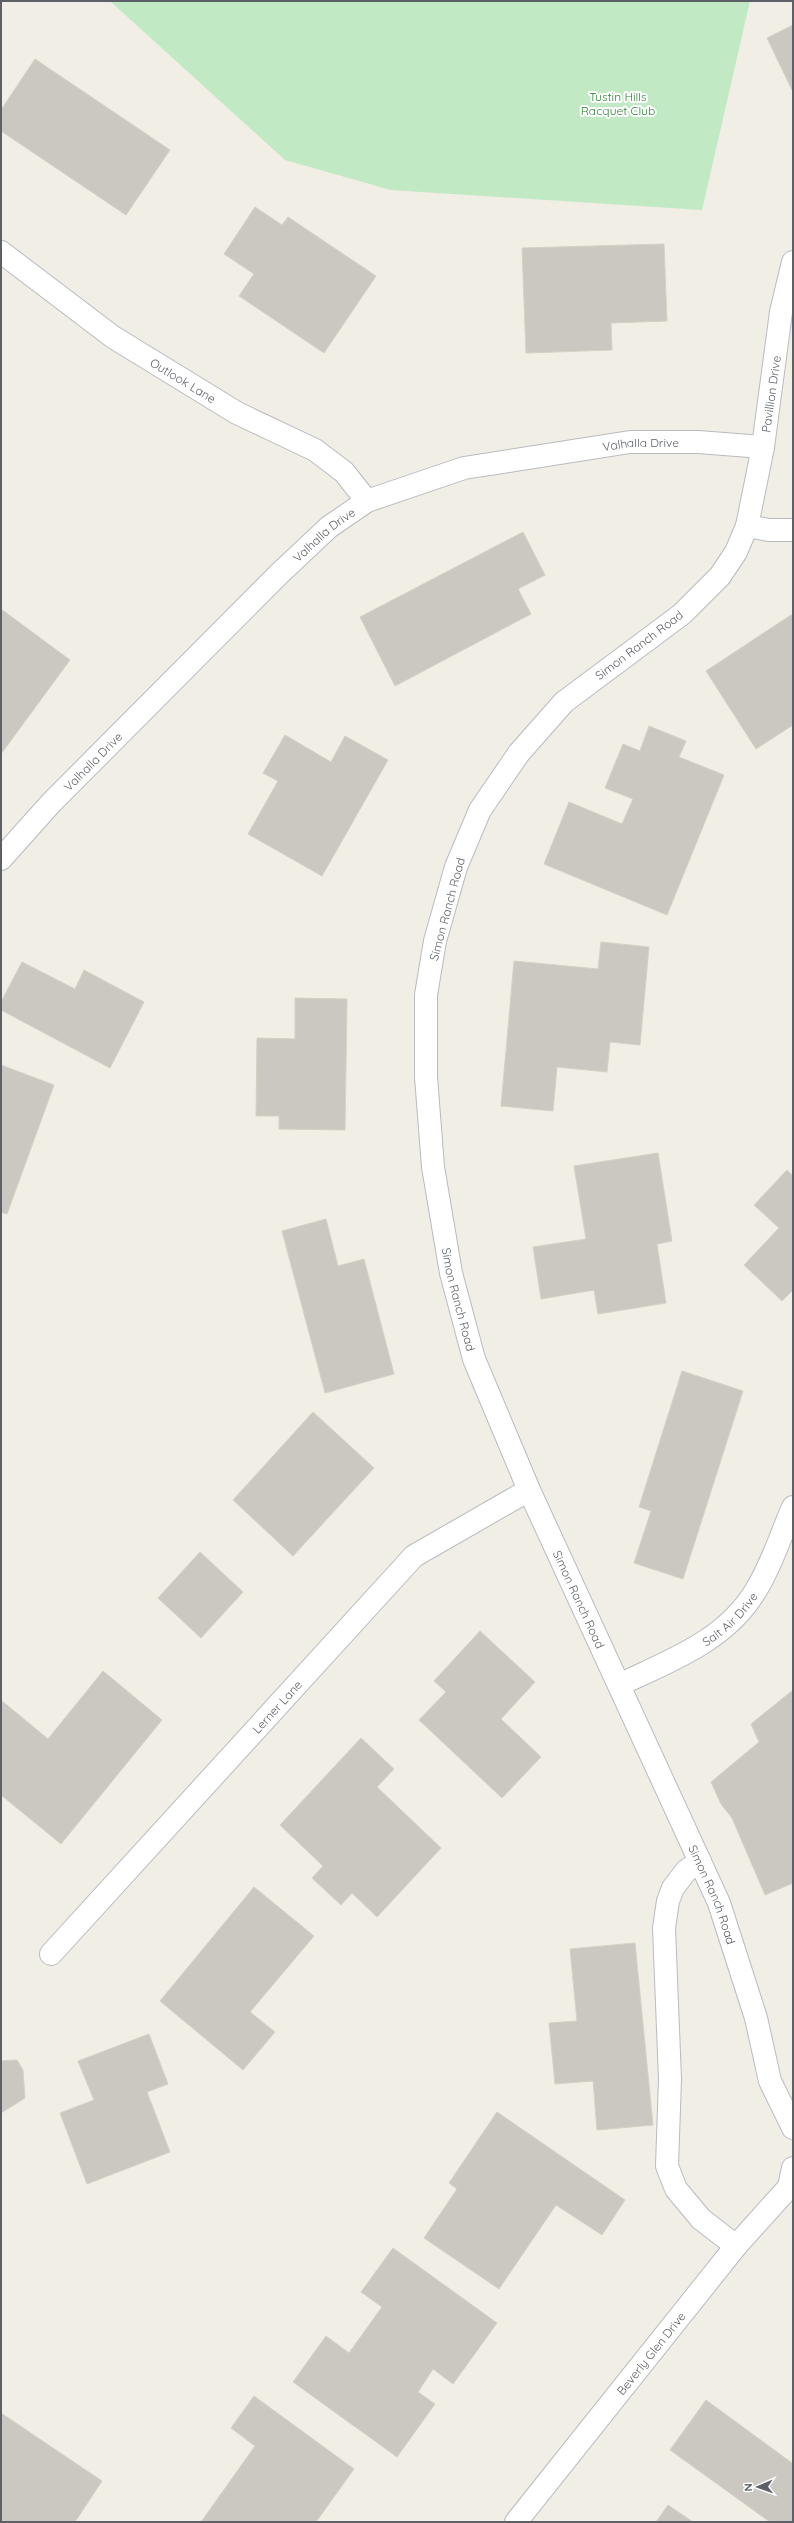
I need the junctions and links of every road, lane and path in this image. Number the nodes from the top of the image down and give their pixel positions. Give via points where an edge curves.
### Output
1 (1, 252) edge
2 (793, 262) edge
3 (763, 447) junction
4 (367, 501) junction
5 (747, 526) junction
6 (793, 530) edge
7 (1, 859) edge
8 (529, 1490) junction
9 (793, 1507) edge
10 (619, 1685) junction
11 (700, 1861) junction
12 (51, 1954) dead end
13 (793, 2128) edge
14 (792, 2182) edge
15 (736, 2246) junction
16 (516, 2522) edge

1 - 4 street, Outlook Lane via 114,337 237,413 315,450 344,472
2 - 3 street, Pavillion Drive via 781,312
3 - 4 street, Valhalla Drive via 698,442 630,442 464,468
3 - 5 street, Pavillion Drive
4 - 7 street, Valhalla Drive via 329,528 279,574 51,803
5 - 6 street via 769,530
5 - 8 street, Simon Ranch Road via 736,552 720,576 682,614 564,702 519,753 480,810 456,867 435,941 426,995 426,1077 433,1167 450,1273 474,1359
8 - 10 street, Simon Ranch Road
8 - 12 street, Lerner Lane via 414,1556
9 - 10 street, Salt Air Drive via 756,1590 724,1629 691,1651
10 - 11 street, Simon Ranch Road
11 - 13 street, Simon Ranch Road via 719,1903 754,2011 770,2081
11 - 15 street via 686,1871 673,1888 668,1901 664,1928 670,2079 667,2166 676,2189 701,2220
14 - 15 street, Beverly Glen Drive
15 - 16 street, Beverly Glen Drive

